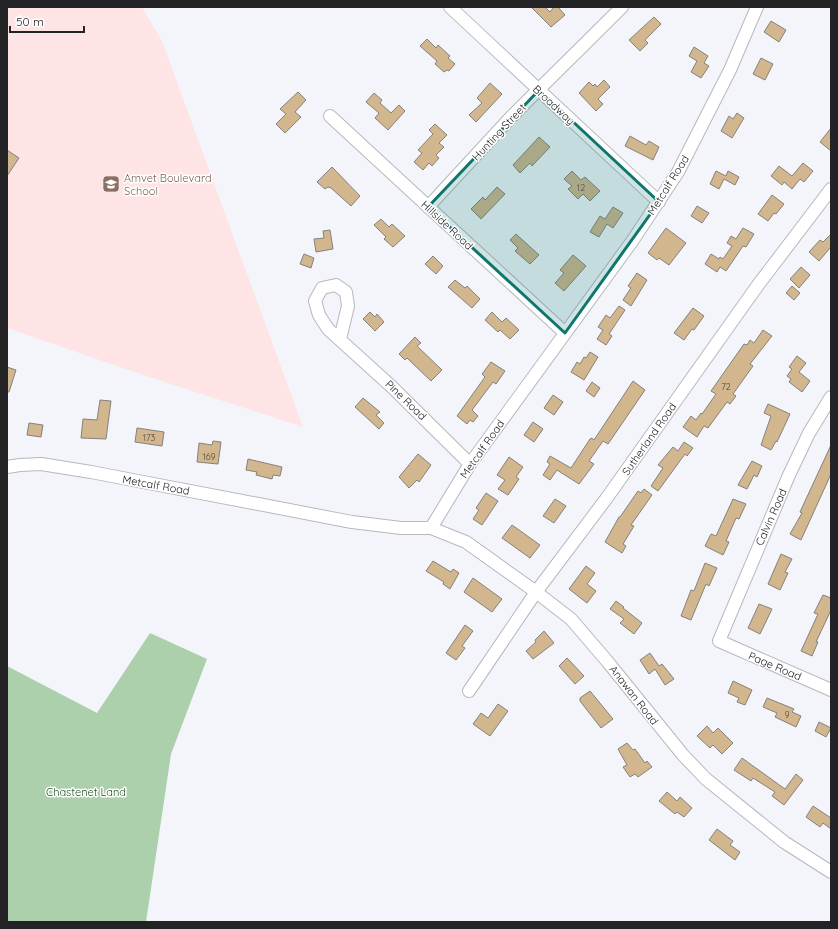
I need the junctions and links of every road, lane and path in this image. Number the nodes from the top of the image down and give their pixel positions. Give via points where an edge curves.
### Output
1 (450, 7) edge
2 (622, 7) edge
3 (757, 7) edge
4 (538, 90) junction
5 (330, 116) dead end
6 (831, 189) edge
7 (659, 202) junction
8 (428, 208) junction
9 (564, 333) junction
10 (340, 339) dead end
11 (831, 397) edge
12 (470, 464) junction
13 (7, 467) edge
14 (431, 528) junction
15 (536, 592) junction
16 (718, 641) joint
17 (830, 687) edge
18 (469, 691) dead end
19 (831, 872) edge

1 - 4 street, Broadway
2 - 4 street, Hunting Street
3 - 7 street, Metcalf Road via 702,126
4 - 7 street, Broadway
4 - 8 street, Hunting Street
5 - 8 street, Hillside Road
6 - 15 street, Sutherland Road via 762,279 606,499
7 - 9 street, Metcalf Road
8 - 9 street, Hillside Road
9 - 12 street, Metcalf Road
10 - 12 street, Pine Road
11 - 16 street, Calvin Road via 809,433 789,475
12 - 14 street, Metcalf Road
13 - 14 street, Metcalf Road via 42,464 352,522 401,528
14 - 15 street, Anawan Road via 466,542
15 - 18 street, Sutherland Road
15 - 19 street, Anawan Road via 570,619 592,642 658,726 706,779 784,842
16 - 17 street, Page Road

